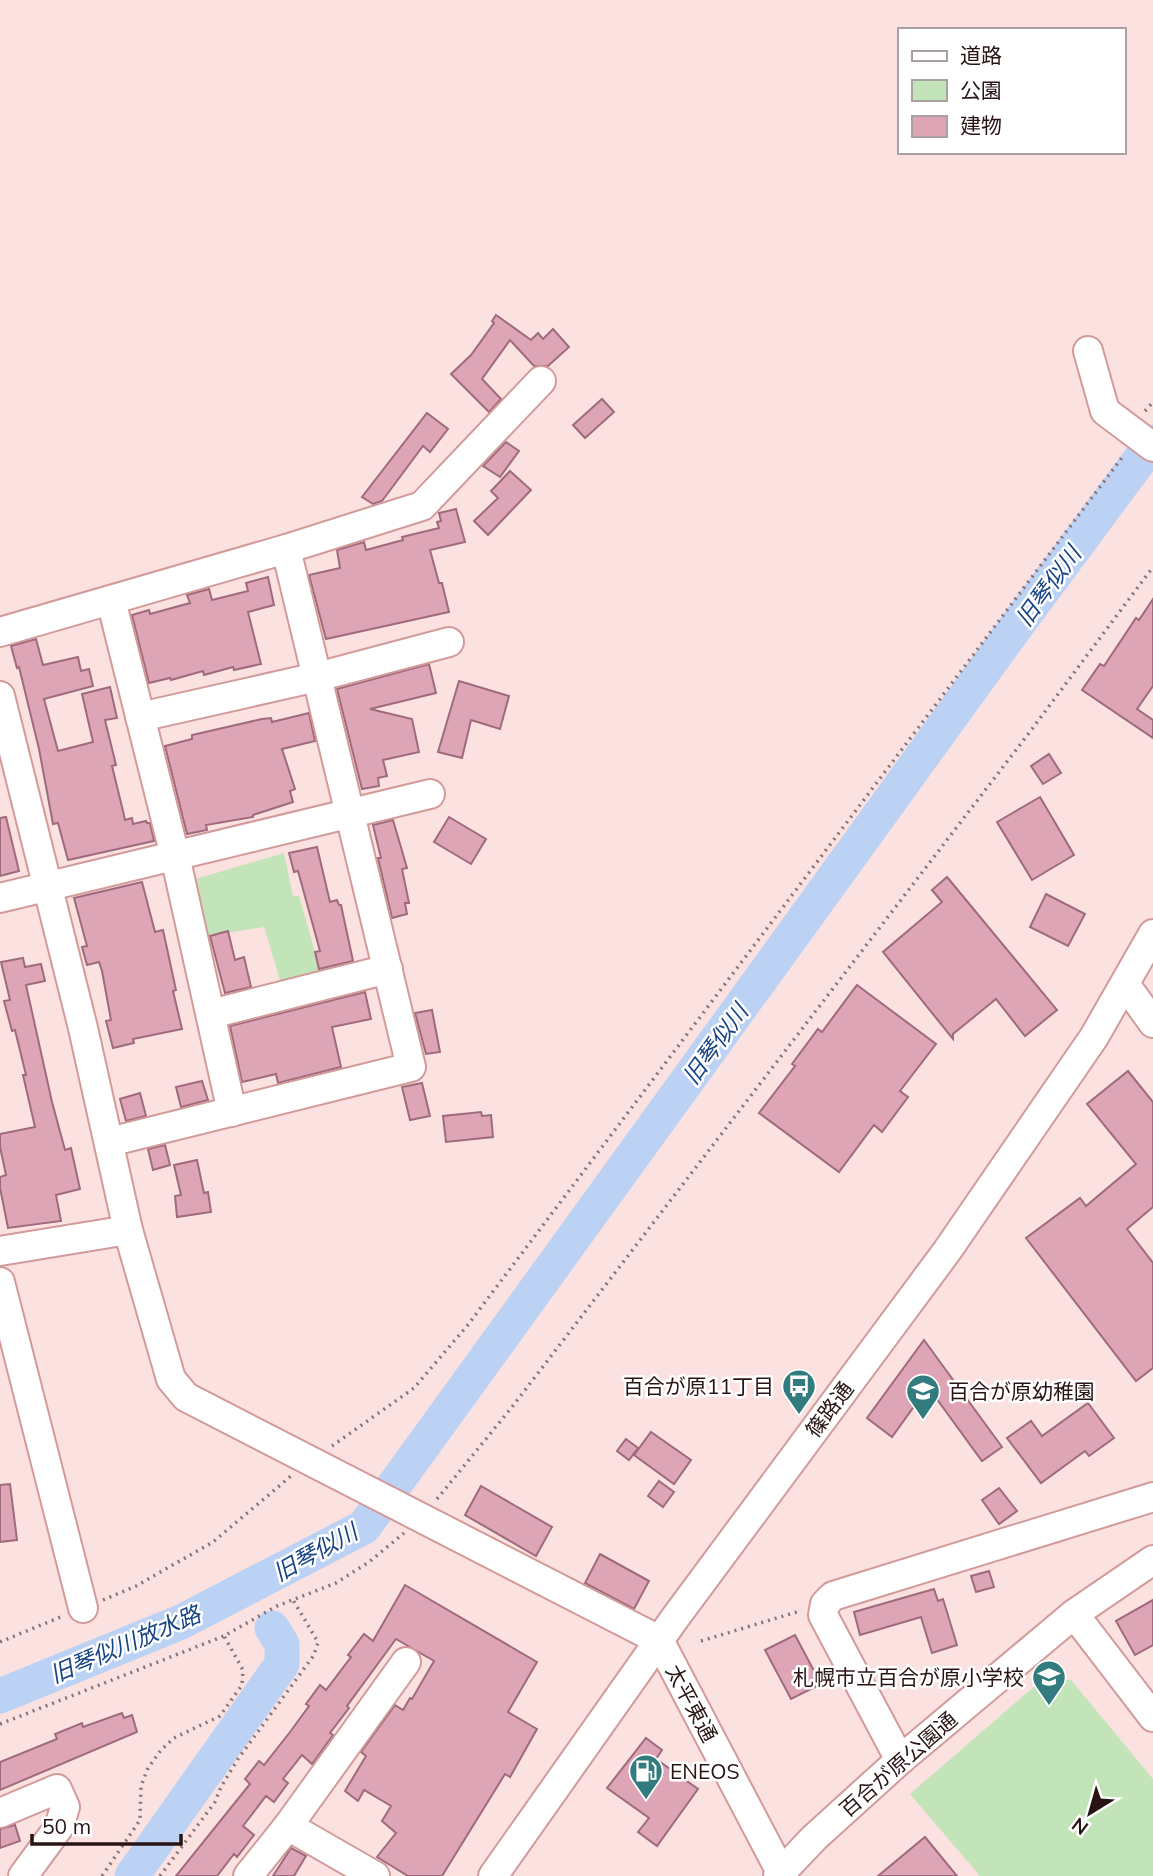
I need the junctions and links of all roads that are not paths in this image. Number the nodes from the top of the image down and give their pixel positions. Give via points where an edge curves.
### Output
1 (1088, 351) dead end
2 (541, 382) dead end
3 (1142, 439) edge
4 (286, 550) junction
5 (111, 600) junction
6 (0, 632) edge
7 (449, 642) dead end
8 (317, 677) junction
9 (0, 696) edge
10 (140, 717) junction
11 (430, 794) dead end
12 (351, 812) junction
13 (175, 856) junction
14 (48, 887) junction
15 (0, 898) edge
16 (1153, 934) edge
17 (388, 969) junction
18 (1125, 984) junction
19 (211, 1014) junction
20 (1153, 1023) edge
21 (232, 1112) junction
22 (109, 1142) junction
23 (128, 1230) junction
24 (2, 1243) edge
25 (0, 1282) edge
26 (1153, 1497) edge
27 (1153, 1560) edge
28 (83, 1608) road end
29 (1074, 1614) junction
30 (659, 1640) junction
31 (406, 1662) dead end
32 (1153, 1717) edge
33 (900, 1760) junction
34 (0, 1813) edge
35 (288, 1826) junction
36 (781, 1875) edge
37 (23, 1876) edge
38 (248, 1876) edge
39 (376, 1876) edge
40 (493, 1876) edge

1 - 3 street via 1105,411
2 - 4 street via 422,506
4 - 5 street
4 - 8 street
5 - 6 street
5 - 10 street
7 - 8 street
8 - 10 street
8 - 12 street
9 - 14 street
10 - 13 street
11 - 12 street
12 - 13 street
12 - 17 street
13 - 14 street
13 - 19 street
14 - 15 street
14 - 22 street
16 - 18 street, 篠路通
17 - 19 street
17 - 21 street via 411,1067
18 - 20 street
18 - 30 street, 篠路通 via 1094,1037 947,1251
19 - 21 street
21 - 22 street
22 - 23 street
23 - 24 street
23 - 30 street via 170,1379 186,1397
25 - 28 street
26 - 33 street via 834,1596 825,1604 823,1615
27 - 29 street, 百合が原公園通
29 - 32 street
29 - 33 street, 百合が原公園通
30 - 36 street, 太平東通
30 - 40 street, 篠路通
31 - 35 street
33 - 36 street, 百合が原公園通 via 814,1838
34 - 37 street via 57,1789 65,1807 60,1827
35 - 38 street
35 - 39 street

